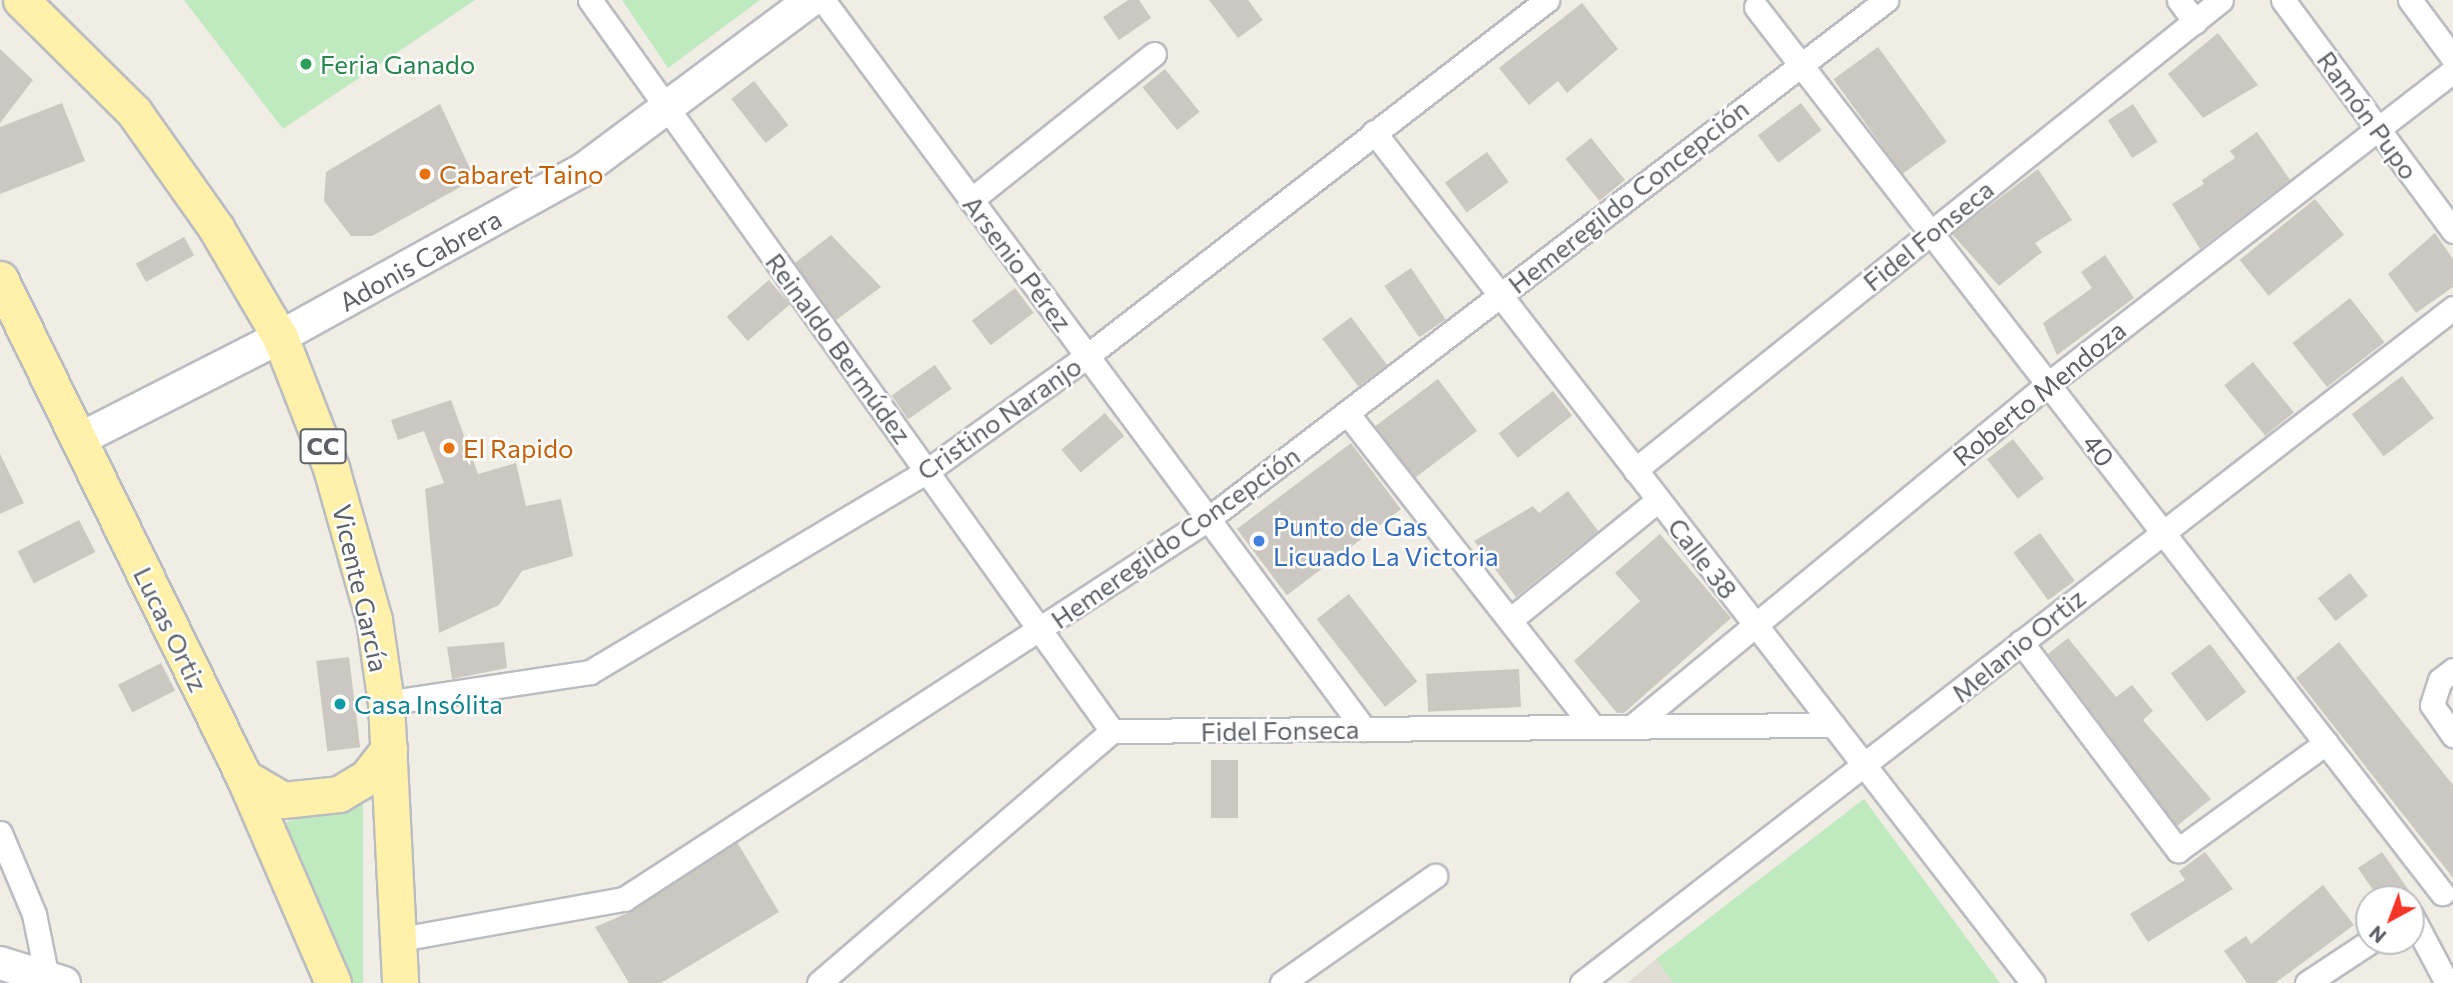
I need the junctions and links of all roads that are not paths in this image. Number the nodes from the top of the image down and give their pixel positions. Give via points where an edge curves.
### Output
1 (21, 0) edge
2 (590, 0) edge
3 (811, 0) edge
4 (823, 0) edge
5 (1547, 0) edge
6 (1886, 0) edge
7 (2179, 0) edge
8 (2221, 0) edge
9 (2283, 0) edge
10 (2410, 0) edge
11 (1756, 7) dead end
12 (2195, 22) junction
13 (1154, 54) dead end
14 (2453, 58) edge
15 (1800, 64) junction
16 (2453, 71) edge
17 (667, 108) junction
18 (2378, 128) junction
19 (1374, 132) junction
20 (971, 200) junction
21 (2453, 231) edge
22 (1931, 233) junction
23 (0, 279) edge
24 (1500, 295) junction
25 (2453, 308) edge
26 (280, 337) junction
27 (1087, 356) junction
28 (2048, 384) junction
29 (1347, 413) junction
30 (78, 440) junction
31 (1635, 470) junction
32 (927, 471) junction
33 (1658, 499) junction
34 (1208, 519) junction
35 (2162, 531) junction
36 (1510, 620) junction
37 (1755, 625) junction
38 (1041, 631) junction
39 (2021, 642) junction
40 (2453, 670) edge
41 (386, 703) junction
42 (1591, 724) junction
43 (1634, 725) junction
44 (1833, 725) junction
45 (1364, 729) junction
46 (1112, 731) junction
47 (2453, 735) edge
48 (2326, 743) junction
49 (389, 748) junction
50 (1867, 766) junction
51 (244, 777) junction
52 (0, 833) edge
53 (1435, 876) dead end
54 (2448, 889) edge
55 (2425, 905) edge
56 (396, 940) junction
57 (2425, 941) edge
58 (2355, 952) edge
59 (0, 963) edge
60 (55, 980) edge
61 (333, 983) edge
62 (400, 983) edge
63 (820, 983) edge
64 (1282, 983) edge
65 (1582, 983) edge
66 (2033, 983) edge
67 (2307, 983) edge
68 (2447, 983) edge

1 - 26 main road, Vicente García / CC via 134,112 216,229
2 - 17 street, Reinaldo Bermúdez
3 - 17 street, Adonis Cabrera
4 - 20 street, Arsenio Pérez
5 - 19 street, Cristino Naranjo
6 - 15 street, Hemeregildo Concepción
7 - 12 street
8 - 12 street, Fidel Fonseca
9 - 18 street, Ramón Pupo
10 - 14 street
11 - 15 street, 40
12 - 22 street, Fidel Fonseca
13 - 20 street
15 - 22 street, 40
15 - 24 street, Hemeregildo Concepción
16 - 18 street, Roberto Mendoza
17 - 26 street, Adonis Cabrera via 584,169
17 - 32 street, Reinaldo Bermúdez
18 - 21 street, Ramón Pupo
18 - 28 street, Roberto Mendoza
19 - 24 street, Calle 38
19 - 27 street, Cristino Naranjo
20 - 27 street, Arsenio Pérez
22 - 28 street, 40
22 - 31 street, Fidel Fonseca
23 - 30 main road, Lucas Ortiz
24 - 29 street, Hemeregildo Concepción
24 - 31 street, Calle 38
25 - 35 street, Melanio Ortiz
26 - 30 street, Adonis Cabrera
26 - 41 main road, Vicente García / CC via 331,468 374,620
27 - 32 street, Cristino Naranjo
27 - 34 street, Arsenio Pérez
28 - 35 street, 40
28 - 37 street, Roberto Mendoza
29 - 34 street, Hemeregildo Concepción
29 - 36 street
30 - 51 main road, Lucas Ortiz
31 - 33 street, Calle 38
32 - 38 street, Reinaldo Bermúdez
32 - 41 street, Cristino Naranjo via 590,672
33 - 36 street
33 - 37 street, Calle 38
34 - 38 street, Hemeregildo Concepción
34 - 45 street, Arsenio Pérez
35 - 39 street, Melanio Ortiz
35 - 48 street, 40
36 - 42 street
37 - 43 street, Roberto Mendoza
37 - 44 street, Calle 38
38 - 46 street, Reinaldo Bermúdez
38 - 56 street, Hemeregildo Concepción via 624,899
39 - 48 street via 2178,850
39 - 50 street, Melanio Ortiz
40 - 47 street via 2440,680 2432,705
41 - 49 main road, Vicente García / CC
42 - 43 street, Fidel Fonseca
42 - 45 street, Fidel Fonseca
43 - 44 street, Fidel Fonseca
44 - 50 street, Calle 38
45 - 46 street, Fidel Fonseca
46 - 63 street
48 - 54 street, 40
49 - 51 main road via 367,778 339,794 283,800
49 - 56 main road, Vicente García / CC
50 - 65 street, Melanio Ortiz
50 - 66 street, Calle 38
51 - 61 main road, Lucas Ortiz
52 - 60 street
53 - 64 street
54 - 55 street
56 - 62 main road, Vicente García / CC
57 - 68 street
58 - 67 street
59 - 60 street

